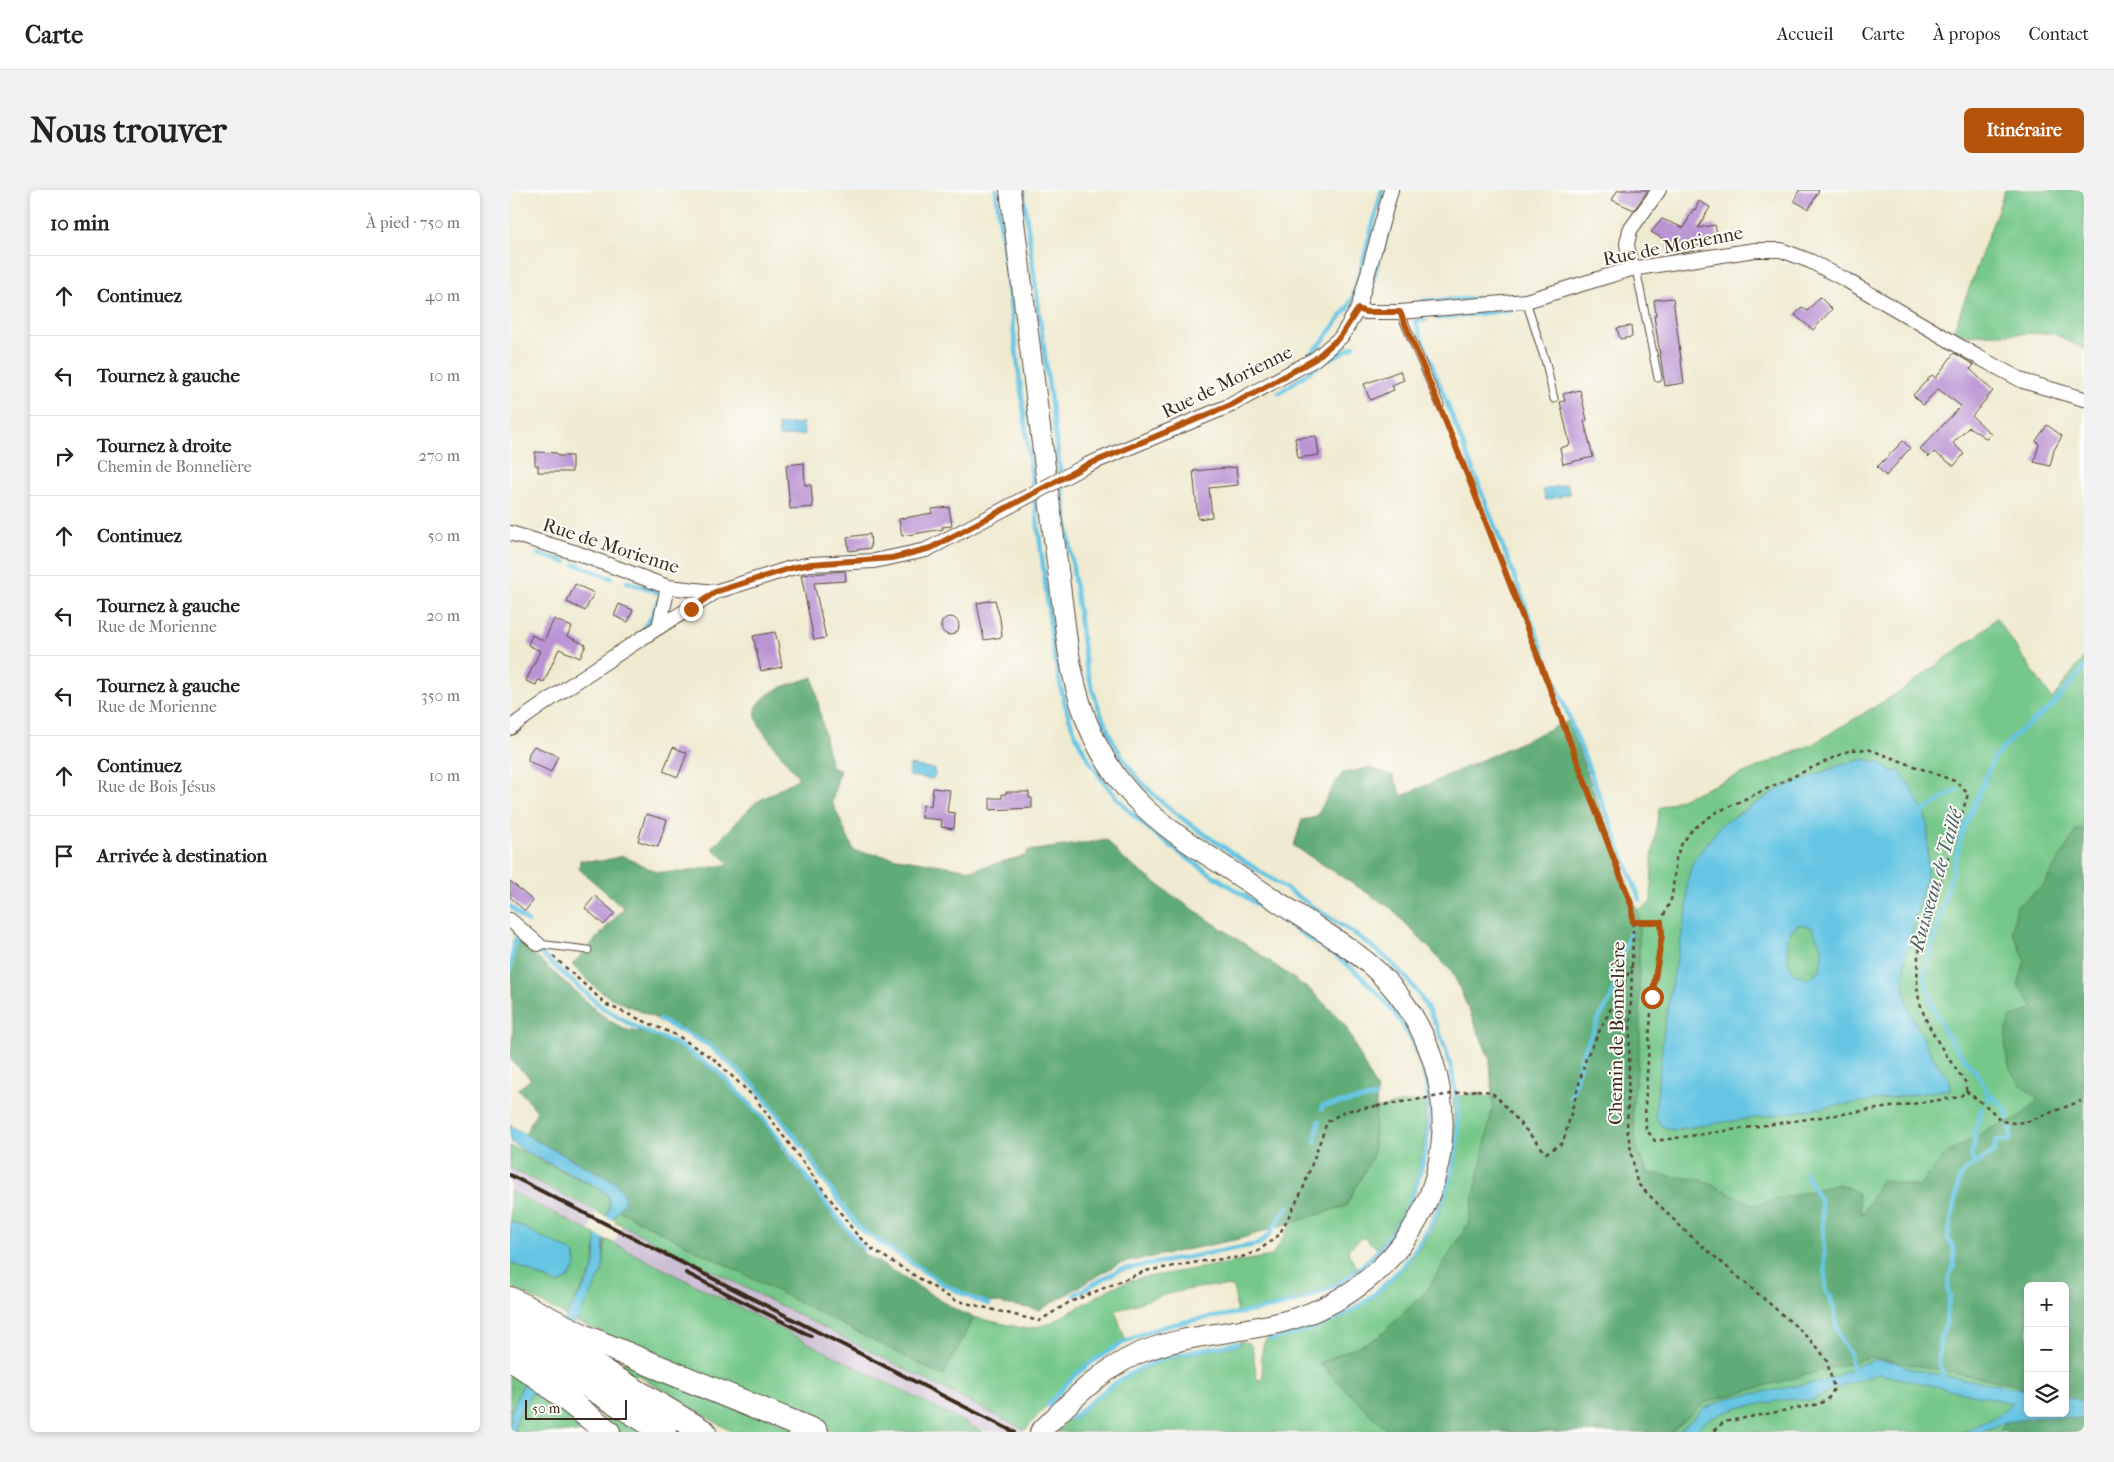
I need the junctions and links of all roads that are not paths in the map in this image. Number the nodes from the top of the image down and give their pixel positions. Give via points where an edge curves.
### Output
1 (1010, 190) edge
2 (1391, 190) edge
3 (1659, 190) edge
4 (1633, 269) junction
5 (1526, 301) junction
6 (1358, 309) junction
7 (1400, 312) junction
8 (1658, 378) dead end
9 (1554, 399) dead end
10 (2084, 399) edge
11 (1440, 405) road end
12 (510, 533) edge
13 (668, 586) junction
14 (715, 592) junction
15 (659, 627) junction
16 (510, 728) edge
17 (510, 920) edge
18 (538, 944) joint
19 (588, 950) dead end
20 (510, 1300) edge
21 (510, 1315) edge
22 (510, 1338) edge
23 (551, 1352) junction
24 (510, 1358) edge
25 (608, 1432) edge
26 (664, 1432) edge
27 (704, 1432) edge
28 (816, 1432) edge
29 (1040, 1432) edge

1 - 29 main road via 1068,649 1077,694 1091,733 1123,785 1152,815 1201,852 1351,950 1387,982 1408,1008 1426,1040 1438,1079 1442,1118 1436,1174 1421,1214 1390,1259 1361,1285 1343,1298 1300,1316 1182,1339 1135,1355 1096,1380
2 - 6 street
3 - 4 street via 1630,230 1627,244
4 - 5 street, Rue de Morienne
4 - 8 lane
4 - 10 street, Rue de Morienne via 1755,250 1781,250 1846,280 2022,381
5 - 7 street, Rue de Morienne
5 - 9 lane
6 - 7 street, Rue de Morienne
6 - 14 street, Rue de Morienne, bridge via 1340,337 1315,359 1231,405 1087,465 931,548 892,558 791,568
7 - 11 lane
12 - 13 street, Rue de Morienne
13 - 14 street, Rue de Morienne
13 - 15 street
14 - 15 street
15 - 16 street
17 - 18 street
18 - 19 lane
20 - 23 highway
21 - 23 highway
22 - 23 highway
23 - 24 highway
23 - 25 highway
23 - 26 highway
23 - 27 highway
23 - 28 highway

